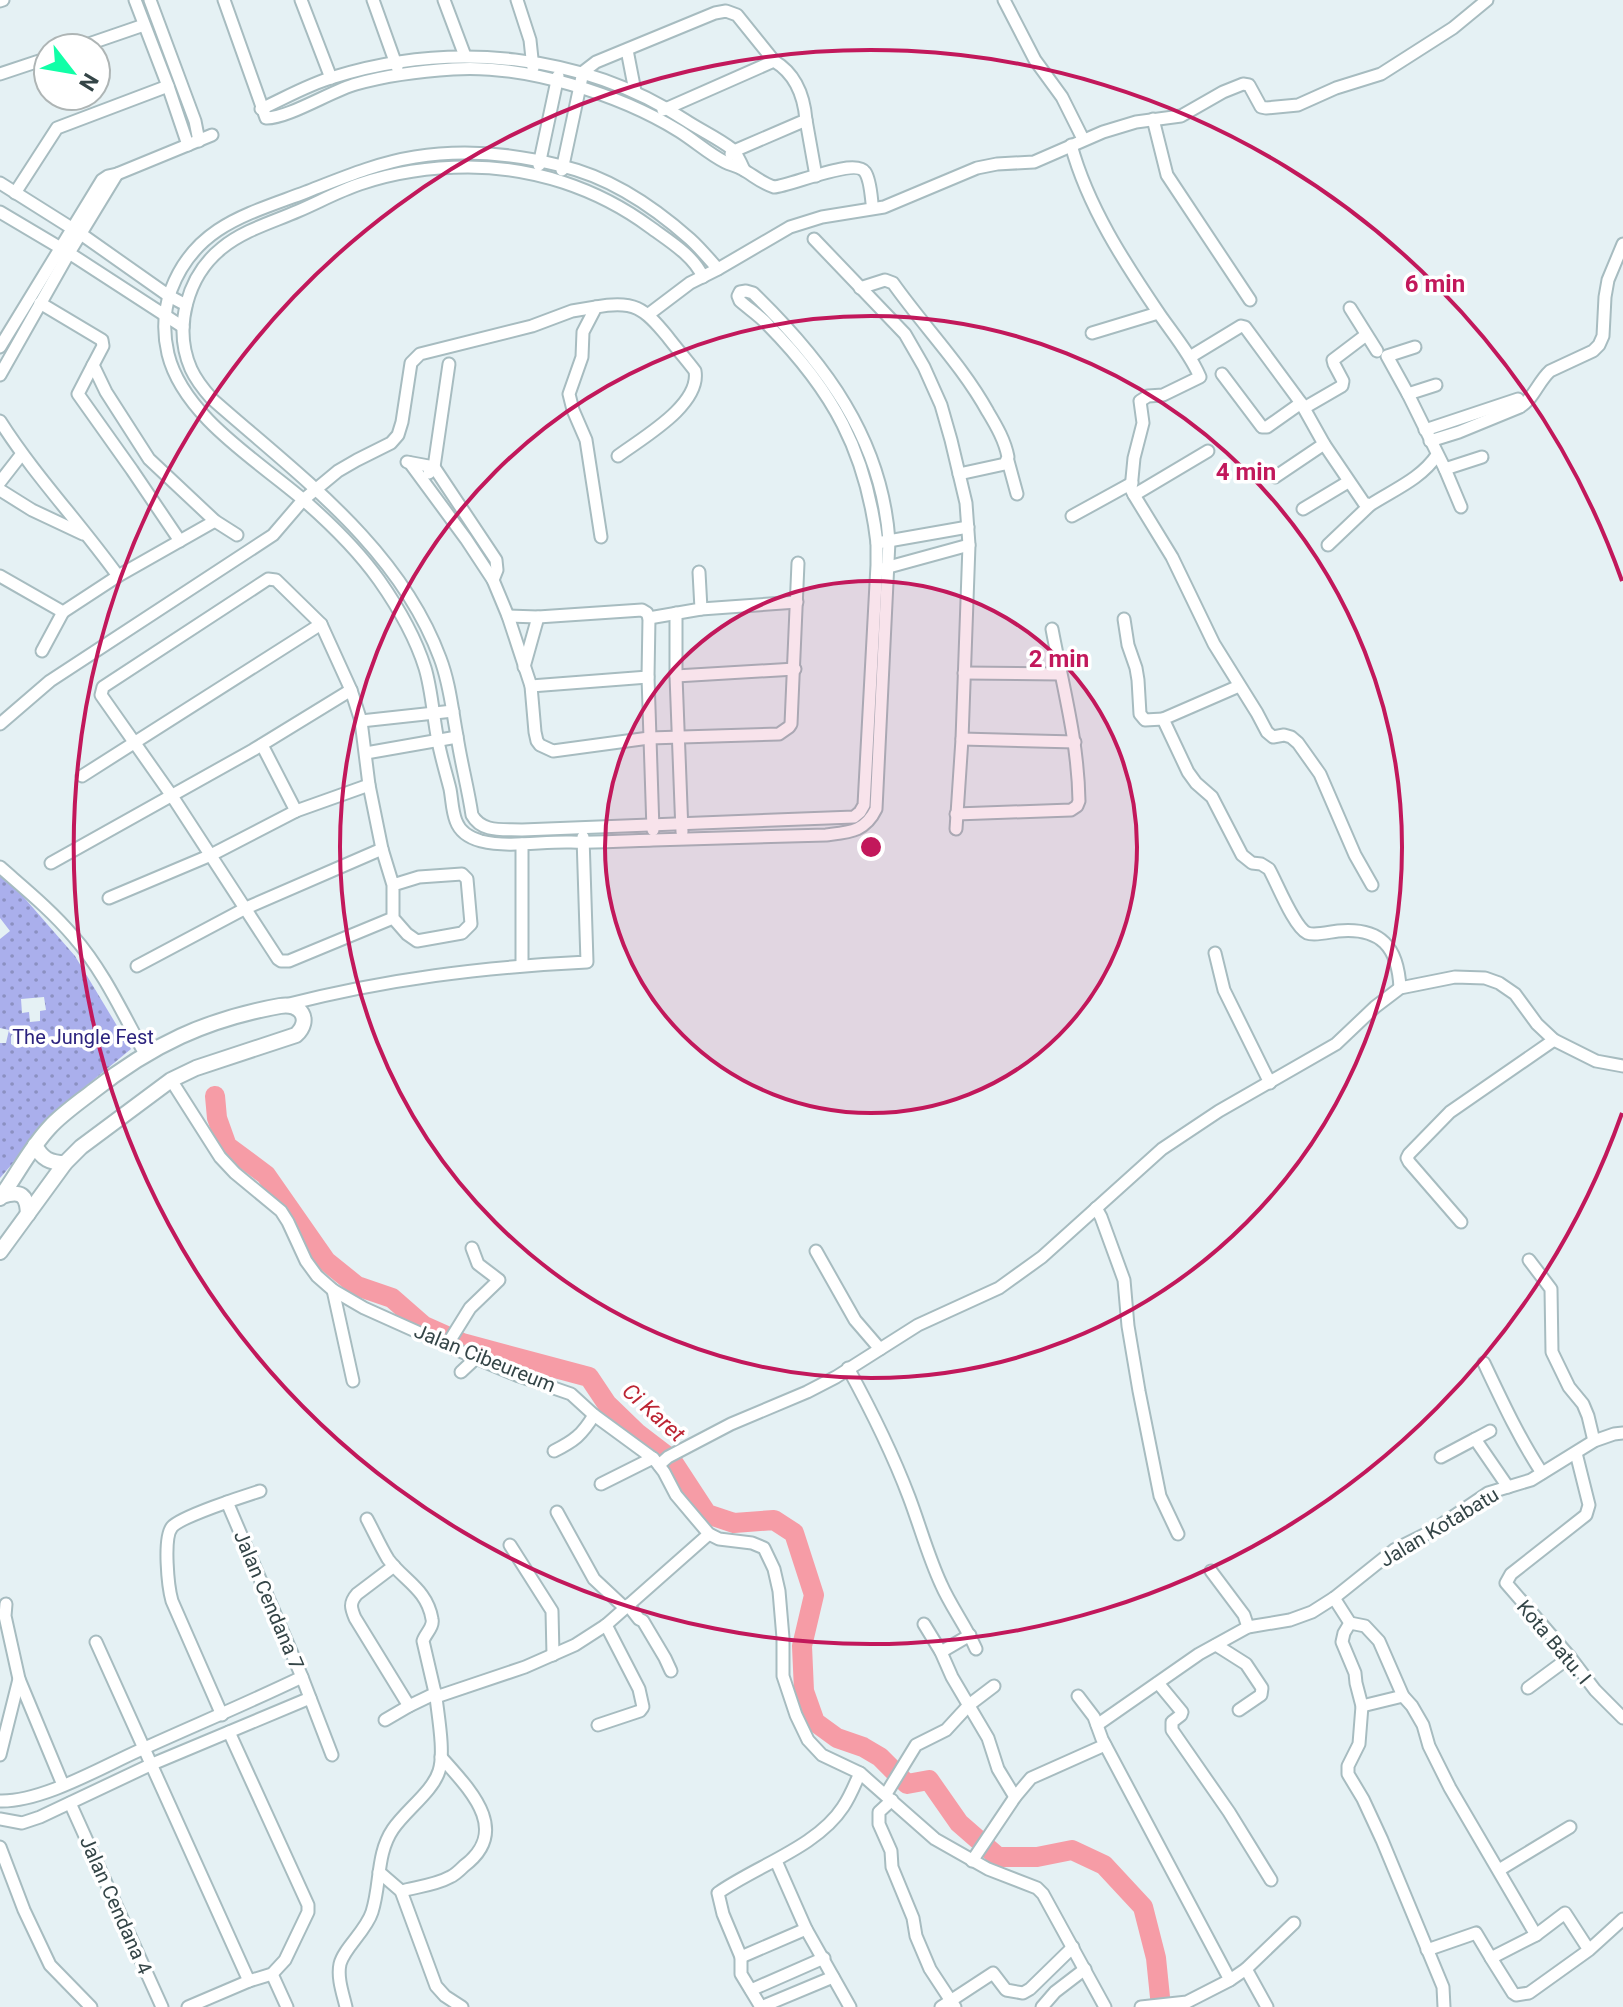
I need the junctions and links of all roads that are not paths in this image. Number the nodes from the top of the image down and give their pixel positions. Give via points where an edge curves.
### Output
1 (135, 0) edge
2 (150, 0) edge
3 (224, 0) edge
4 (301, 0) edge
5 (373, 0) edge
6 (444, 0) edge
7 (517, 0) edge
8 (1004, 0) edge
9 (1487, 0) edge
10 (144, 25) junction
11 (112, 36) edge
12 (627, 50) junction
13 (465, 56) junction
14 (774, 61) junction
15 (32, 63) edge
16 (533, 63) junction
17 (398, 68) junction
18 (559, 68) junction
19 (583, 72) junction
20 (4, 73) edge
21 (532, 76) junction
22 (331, 78) junction
23 (557, 81) junction
24 (0, 85) edge
25 (168, 86) junction
26 (580, 87) junction
27 (635, 91) junction
28 (667, 108) junction
29 (261, 109) junction
30 (651, 115) junction
31 (1153, 119) junction
32 (806, 120) junction
33 (212, 135) dead end
34 (1083, 139) junction
35 (194, 143) junction
36 (1071, 145) junction
37 (734, 151) junction
38 (539, 161) junction
39 (725, 162) junction
40 (563, 166) junction
41 (744, 170) junction
42 (537, 174) junction
43 (816, 176) junction
44 (561, 180) junction
45 (0, 183) edge
46 (15, 193) junction
47 (872, 203) dead end
48 (1, 214) edge
49 (76, 231) junction
50 (814, 239) dead end
51 (1623, 244) edge
52 (65, 250) junction
53 (708, 259) junction
54 (718, 269) junction
55 (700, 272) junction
56 (860, 288) junction
57 (169, 296) junction
58 (1250, 300) dead end
59 (40, 303) junction
60 (186, 305) junction
61 (596, 307) junction
62 (1350, 308) dead end
63 (1158, 313) junction
64 (649, 314) junction
65 (165, 316) junction
66 (183, 327) junction
67 (1092, 333) dead end
68 (1366, 335) junction
69 (0, 347) edge
70 (1415, 347) dead end
71 (1377, 351) dead end
72 (1190, 357) junction
73 (449, 364) dead end
74 (93, 365) junction
75 (1222, 374) dead end
76 (0, 375) edge
77 (1436, 385) dead end
78 (1408, 394) junction
79 (1518, 399) dead end
80 (1303, 405) junction
81 (0, 421) edge
82 (1428, 436) junction
83 (1324, 444) junction
84 (1208, 451) dead end
85 (21, 455) junction
86 (1437, 455) junction
87 (618, 456) dead end
88 (1482, 457) dead end
89 (149, 459) junction
90 (1008, 461) junction
91 (434, 467) junction
92 (1445, 469) junction
93 (132, 470) junction
94 (959, 474) junction
95 (1275, 477) dead end
96 (0, 482) edge
97 (1348, 482) junction
98 (423, 483) junction
99 (315, 489) junction
100 (1133, 489) junction
101 (0, 490) edge
102 (1017, 494) dead end
103 (303, 500) junction
104 (1370, 505) junction
105 (1461, 507) dead end
106 (1303, 509) dead end
107 (464, 513) junction
108 (1072, 516) dead end
109 (215, 521) junction
110 (453, 522) junction
111 (968, 527) junction
112 (237, 535) dead end
113 (87, 536) junction
114 (601, 537) dead end
115 (180, 541) junction
116 (883, 542) junction
117 (969, 545) junction
118 (1328, 545) dead end
119 (798, 563) dead end
120 (882, 569) junction
121 (699, 572) dead end
122 (118, 576) junction
123 (1, 579) edge
124 (493, 580) junction
125 (797, 602) junction
126 (701, 609) junction
127 (63, 612) junction
128 (676, 613) junction
129 (508, 616) junction
130 (538, 617) junction
131 (649, 618) junction
132 (1124, 619) dead end
133 (321, 624) junction
134 (1052, 629) dead end
135 (42, 651) dead end
136 (524, 667) junction
137 (795, 669) junction
138 (964, 673) junction
139 (1060, 674) junction
140 (676, 676) junction
141 (648, 677) junction
142 (531, 686) junction
143 (1239, 686) junction
144 (351, 690) junction
145 (453, 711) junction
146 (434, 714) junction
147 (1163, 719) junction
148 (361, 721) junction
149 (0, 724) edge
150 (679, 736) junction
151 (457, 737) junction
152 (649, 738) junction
153 (962, 739) junction
154 (438, 741) junction
155 (1075, 742) junction
156 (135, 743) junction
157 (262, 745) junction
158 (366, 753) junction
159 (82, 776) dead end
160 (369, 785) junction
161 (172, 796) junction
162 (296, 811) junction
163 (956, 814) junction
164 (681, 825) junction
165 (653, 826) junction
166 (584, 829) junction
167 (956, 829) dead end
168 (682, 839) junction
169 (654, 840) junction
170 (583, 843) junction
171 (522, 844) junction
172 (382, 849) junction
173 (211, 855) junction
174 (51, 863) dead end
175 (0, 867) edge
176 (393, 885) junction
177 (1372, 885) dead end
178 (109, 898) dead end
179 (246, 908) junction
180 (393, 918) junction
181 (1215, 953) dead end
182 (522, 965) junction
183 (137, 966) dead end
184 (1400, 988) junction
185 (318, 996) junction
186 (285, 1005) junction
187 (303, 1017) junction
188 (1554, 1040) junction
189 (145, 1054) junction
190 (1623, 1066) edge
191 (171, 1080) junction
192 (1270, 1083) junction
193 (35, 1145) junction
194 (65, 1163) junction
195 (1, 1197) edge
196 (1096, 1208) junction
197 (28, 1214) junction
198 (1461, 1222) dead end
199 (472, 1248) dead end
200 (816, 1251) dead end
201 (0, 1252) edge
202 (1529, 1260) dead end
203 (333, 1290) junction
204 (450, 1339) junction
205 (880, 1349) junction
206 (476, 1358) junction
207 (1484, 1363) dead end
208 (848, 1368) junction
209 (461, 1372) dead end
210 (353, 1381) dead end
211 (594, 1415) junction
212 (1490, 1431) dead end
213 (1623, 1433) edge
214 (1475, 1439) junction
215 (1594, 1441) junction
216 (554, 1451) dead end
217 (1576, 1453) junction
218 (1441, 1457) dead end
219 (663, 1459) junction
220 (1542, 1473) junction
221 (601, 1484) dead end
222 (1508, 1487) junction
223 (260, 1491) dead end
224 (227, 1502) junction
225 (557, 1512) dead end
226 (367, 1519) dead end
227 (709, 1534) junction
228 (1178, 1534) dead end
229 (510, 1545) dead end
230 (394, 1566) junction
231 (1211, 1571) dead end
232 (1334, 1598) junction
233 (6, 1604) dead end
234 (626, 1606) junction
235 (1350, 1623) junction
236 (924, 1624) dead end
237 (606, 1625) junction
238 (1248, 1627) junction
239 (970, 1635) junction
240 (96, 1642) dead end
241 (1216, 1645) junction
242 (976, 1649) dead end
243 (941, 1652) junction
244 (553, 1655) junction
245 (1570, 1657) junction
246 (671, 1671) dead end
247 (302, 1677) junction
248 (19, 1679) junction
249 (1158, 1683) junction
250 (994, 1686) dead end
251 (1528, 1688) dead end
252 (436, 1695) junction
253 (1078, 1696) dead end
254 (1403, 1696) junction
255 (310, 1698) junction
256 (969, 1705) junction
257 (409, 1706) junction
258 (1362, 1706) junction
259 (1239, 1710) dead end
260 (222, 1715) junction
261 (1623, 1718) edge
262 (385, 1720) dead end
263 (598, 1725) dead end
264 (1097, 1725) junction
265 (229, 1732) junction
266 (1105, 1745) junction
267 (143, 1749) junction
268 (0, 1755) edge
269 (332, 1755) dead end
270 (441, 1757) junction
271 (150, 1765) junction
272 (860, 1773) junction
273 (63, 1785) junction
274 (889, 1797) junction
275 (1015, 1797) junction
276 (0, 1801) edge
277 (70, 1803) junction
278 (0, 1819) edge
279 (1570, 1827) dead end
280 (0, 1847) edge
281 (776, 1861) junction
282 (972, 1861) junction
283 (1499, 1870) junction
284 (379, 1872) junction
285 (1271, 1880) dead end
286 (401, 1891) junction
287 (1623, 1919) edge
288 (1294, 1923) dead end
289 (806, 1929) junction
290 (1536, 1935) junction
291 (1073, 1947) junction
292 (1427, 1950) junction
293 (1589, 1950) junction
294 (741, 1957) junction
295 (824, 1958) junction
296 (1491, 1958) junction
297 (1085, 1969) junction
298 (1246, 1969) junction
299 (272, 1974) junction
300 (833, 1977) junction
301 (1230, 1980) junction
302 (249, 1981) junction
303 (751, 1990) junction
304 (949, 2005) edge
305 (1151, 2006) edge
306 (91, 2007) edge
307 (162, 2007) edge
308 (188, 2007) edge
309 (287, 2007) edge
310 (346, 2007) edge
311 (462, 2007) edge
312 (850, 2007) edge
313 (1042, 2007) edge
314 (1105, 2007) edge
315 (1141, 2007) edge
316 (1267, 2007) edge
317 (1444, 2007) edge

1 - 10 street
2 - 35 street via 195,121
3 - 29 street
4 - 22 street
5 - 17 street
6 - 13 street
7 - 16 street
8 - 34 street
9 - 31 street via 1381,74 1298,105 1264,108 1243,84 1181,116
10 - 11 street
10 - 25 street
12 - 14 street via 726,11 737,15
12 - 19 street
12 - 27 street
13 - 16 street
13 - 17 street
14 - 28 street
14 - 32 street via 796,83
15 - 20 street
16 - 18 street
16 - 21 street
17 - 21 street via 483,68
17 - 22 street
17 - 29 street via 272,119
18 - 19 street
18 - 23 street
19 - 26 street
19 - 27 street
20 - 24 street
21 - 23 street
22 - 29 street
23 - 26 street
23 - 38 street
25 - 35 street
25 - 46 street via 57,128
26 - 30 street
26 - 40 street
27 - 28 street
28 - 30 street
28 - 37 street
30 - 39 street
31 - 34 street
31 - 58 street via 1167,175
32 - 37 street
32 - 43 street
33 - 35 street
34 - 36 street
35 - 49 street via 102,180
36 - 54 street via 1034,162 977,168 884,207 790,227
36 - 63 street via 1097,212
37 - 39 street
37 - 41 street
38 - 40 street
38 - 42 street
38 - 57 street via 435,154 341,177 214,232 184,263
39 - 41 street
40 - 44 street
40 - 53 street via 648,206
41 - 43 street via 774,187
42 - 44 street
42 - 60 street via 469,167 422,169 358,185 222,247 206,263
43 - 47 street via 860,168 866,173
44 - 55 street via 643,222
45 - 46 street
46 - 49 street
48 - 52 street
49 - 52 street
49 - 57 street
50 - 56 street
51 - 82 street via 1608,280 1603,336 1596,348 1550,371 1520,407 1459,432
52 - 59 street
52 - 65 street
52 - 69 street
53 - 54 street
53 - 55 street
54 - 55 street
55 - 64 street
56 - 90 street via 885,280 893,283 981,398 1002,436
56 - 94 street via 905,334 924,367 941,405
57 - 60 street
57 - 65 street
59 - 74 street via 102,340
59 - 76 street
60 - 66 street
61 - 64 street via 613,304
61 - 99 street via 415,357 398,435
61 - 114 street via 581,336 582,357 569,394 586,440
62 - 68 street
63 - 67 street
63 - 72 street
64 - 87 street via 695,371 696,380 672,416
65 - 66 street
65 - 103 street via 172,368 190,399 233,443
66 - 99 street via 192,372 212,399
68 - 71 street
68 - 80 street via 1333,360 1342,386
70 - 78 street via 1387,356
72 - 80 street via 1242,326
72 - 100 street via 1200,377 1140,401 1143,423
73 - 91 street
74 - 89 street
74 - 93 street via 78,394
75 - 80 street via 1262,427
77 - 78 street
78 - 82 street
79 - 82 street
80 - 83 street
81 - 85 street
82 - 86 street
83 - 95 street
83 - 97 street
84 - 100 street
85 - 96 street
85 - 113 street
86 - 92 street
86 - 104 street via 1400,488
88 - 92 street
89 - 93 street
89 - 109 street
90 - 94 street
90 - 102 street
91 - 98 street
91 - 98 street via 406,461
91 - 107 street
92 - 105 street
93 - 115 street
94 - 111 street
97 - 104 street
97 - 106 street
98 - 110 street
99 - 103 street
99 - 145 street via 377,551 409,594 441,660
100 - 108 street
100 - 143 street
101 - 113 street
103 - 146 street via 368,565 394,600 426,671
103 - 149 street via 273,535 50,681
104 - 118 street
107 - 110 street
107 - 124 street via 496,560
109 - 112 street
109 - 115 street
110 - 124 street
111 - 116 street
111 - 117 street
113 - 122 street
115 - 122 street
116 - 116 street via 842,419 801,360 740,301 740,292 753,293 787,326 850,411 873,461 887,517
116 - 120 street
117 - 120 street
117 - 138 street
119 - 125 street
120 - 164 street via 860,812 848,818
120 - 168 street via 876,809 869,821 860,829 826,835
121 - 126 street
122 - 127 street
123 - 127 street
124 - 129 street
125 - 126 street
125 - 137 street
126 - 128 street
127 - 135 street
128 - 131 street
128 - 140 street
129 - 130 street
129 - 136 street
130 - 131 street via 642,610
130 - 136 street
131 - 141 street
132 - 147 street via 1140,714 1145,720
133 - 144 street
133 - 156 street
133 - 156 street via 276,580 268,579 103,687 101,695
134 - 139 street
136 - 142 street
137 - 140 street
137 - 150 street via 791,724 785,731
138 - 139 street
138 - 153 street
139 - 155 street
140 - 150 street
141 - 142 street
141 - 152 street
142 - 152 street via 535,732 544,748
143 - 147 street
143 - 177 street via 1267,732 1291,737 1320,774
144 - 148 street
144 - 157 street
145 - 146 street
145 - 151 street
146 - 148 street
146 - 154 street
147 - 184 street via 1188,772 1212,797 1242,855 1269,869 1298,925 1312,934 1350,930 1383,940 1399,968
148 - 158 street
150 - 152 street
150 - 164 street
151 - 154 street
151 - 166 street via 472,815 479,825
152 - 165 street
153 - 155 street
153 - 163 street
154 - 158 street
154 - 171 street via 459,827 478,840
155 - 163 street via 1079,801 1074,809
156 - 159 street
156 - 161 street
157 - 161 street
157 - 162 street
158 - 160 street
160 - 162 street
160 - 172 street
161 - 173 street
161 - 174 street
162 - 173 street
163 - 167 street
164 - 165 street
164 - 168 street
165 - 166 street
165 - 169 street
166 - 170 street
168 - 169 street
169 - 170 street
170 - 171 street
170 - 182 street via 587,962
171 - 182 street
172 - 176 street
172 - 179 street
173 - 178 street
173 - 179 street
175 - 189 street via 75,937
176 - 180 street
176 - 180 street via 462,874 472,920 462,933 417,941
179 - 180 street via 284,961
179 - 183 street
181 - 192 street via 1224,990
182 - 185 street
184 - 188 street via 1455,977 1485,978 1515,994
184 - 192 street via 1336,1044
185 - 186 street
185 - 187 street
186 - 187 street
186 - 189 street via 192,1030
187 - 191 street via 301,1030 293,1036
188 - 190 street via 1596,1061
188 - 198 street via 1450,1112 1409,1154 1409,1162
189 - 193 street via 64,1114
191 - 194 street
191 - 203 street, Jalan Cibeureum via 220,1157 281,1211 306,1261
192 - 196 street via 1187,1131
193 - 194 street via 46,1160
193 - 195 street
194 - 197 street
195 - 197 street via 20,1195
196 - 205 street via 1030,1268
196 - 228 street via 1124,1280 1160,1496
197 - 201 street
199 - 204 street via 478,1264 499,1280 470,1308
200 - 205 street via 855,1320
202 - 215 street via 1551,1289 1552,1352 1583,1404
203 - 204 street, Jalan Cibeureum via 364,1308
203 - 210 street
204 - 206 street, Jalan Cibeureum
205 - 208 street
206 - 209 street
206 - 211 street, Jalan Cibeureum via 566,1391
207 - 220 street
208 - 219 street
208 - 239 street via 878,1424 942,1588
211 - 216 street via 573,1442
211 - 219 street, Jalan Cibeureum
212 - 214 street
213 - 215 street, Jalan Kotabatu
214 - 218 street
214 - 222 street
215 - 217 street, Jalan Kotabatu
217 - 220 street, Jalan Kotabatu
217 - 245 street, Kota Batu. I via 1589,1508 1586,1515 1506,1583
219 - 221 street
219 - 227 street, Jalan Cibeureum via 676,1495
220 - 222 street, Jalan Kotabatu
222 - 232 street, Jalan Kotabatu via 1488,1493 1394,1550
223 - 224 street
224 - 247 street, Jalan Cendana 7
224 - 260 street via 176,1523 168,1536 168,1588
225 - 234 street via 594,1579
226 - 230 street
227 - 234 street
227 - 272 street via 766,1550 779,1591 783,1676 801,1728 822,1755
229 - 244 street via 552,1611
230 - 252 street via 417,1587 432,1619 423,1641
230 - 257 street via 357,1594 351,1605
231 - 238 street
232 - 235 street
232 - 238 street, Jalan Kotabatu via 1290,1620
233 - 248 street
234 - 237 street
234 - 246 street via 643,1621
235 - 254 street via 1375,1635
235 - 258 street via 1343,1647
236 - 243 street
237 - 244 street
237 - 263 street via 643,1707
238 - 241 street, Jalan Kotabatu
239 - 242 street
239 - 243 street
240 - 267 street
241 - 249 street, Jalan Kotabatu
241 - 259 street via 1246,1664 1262,1688 1261,1695
243 - 256 street
244 - 252 street
245 - 251 street
245 - 261 street, Kota Batu. I
247 - 255 street, Jalan Cendana 7
247 - 260 street
248 - 268 street
248 - 273 street
249 - 264 street, Jalan Kotabatu
249 - 285 street via 1182,1712 1172,1730
250 - 256 street
252 - 257 street
252 - 270 street
253 - 264 street
254 - 258 street
254 - 283 street
255 - 265 street
255 - 269 street, Jalan Cendana 7
256 - 274 street via 946,1730 916,1745
256 - 275 street
257 - 262 street
258 - 292 street via 1359,1744 1348,1774
260 - 267 street
264 - 266 street
265 - 271 street
265 - 299 street via 308,1909 285,1960
266 - 275 street via 1037,1774
266 - 301 street
267 - 271 street
267 - 273 street
270 - 284 street via 436,1778 391,1831
270 - 286 street via 483,1810 485,1841 475,1858 449,1878
271 - 277 street
271 - 302 street
272 - 274 street
272 - 281 street via 835,1817
273 - 276 street via 22,1800
274 - 282 street via 935,1839
274 - 304 street via 879,1812 879,1824 916,1936
275 - 282 street
277 - 278 street via 22,1823
277 - 307 street, Jalan Cendana 4
279 - 283 street
280 - 306 street via 50,1965
281 - 289 street
281 - 294 street via 718,1893
282 - 291 street via 1037,1888
283 - 290 street
284 - 286 street
284 - 310 street via 369,1921 340,1963
286 - 311 street via 436,1986
287 - 293 street
288 - 298 street
289 - 294 street
289 - 295 street
290 - 293 street via 1565,1913
290 - 296 street
291 - 297 street
291 - 304 street via 1023,1993 1006,1990 993,1973
292 - 296 street via 1476,1933
292 - 317 street via 1443,1987
293 - 296 street via 1529,1993 1516,1995
294 - 303 street via 741,1974
295 - 300 street
295 - 303 street
297 - 313 street
297 - 314 street
298 - 301 street
298 - 316 street
299 - 302 street
299 - 309 street
300 - 303 street via 761,2007
300 - 312 street
301 - 305 street via 1187,2002
302 - 308 street
305 - 315 street

